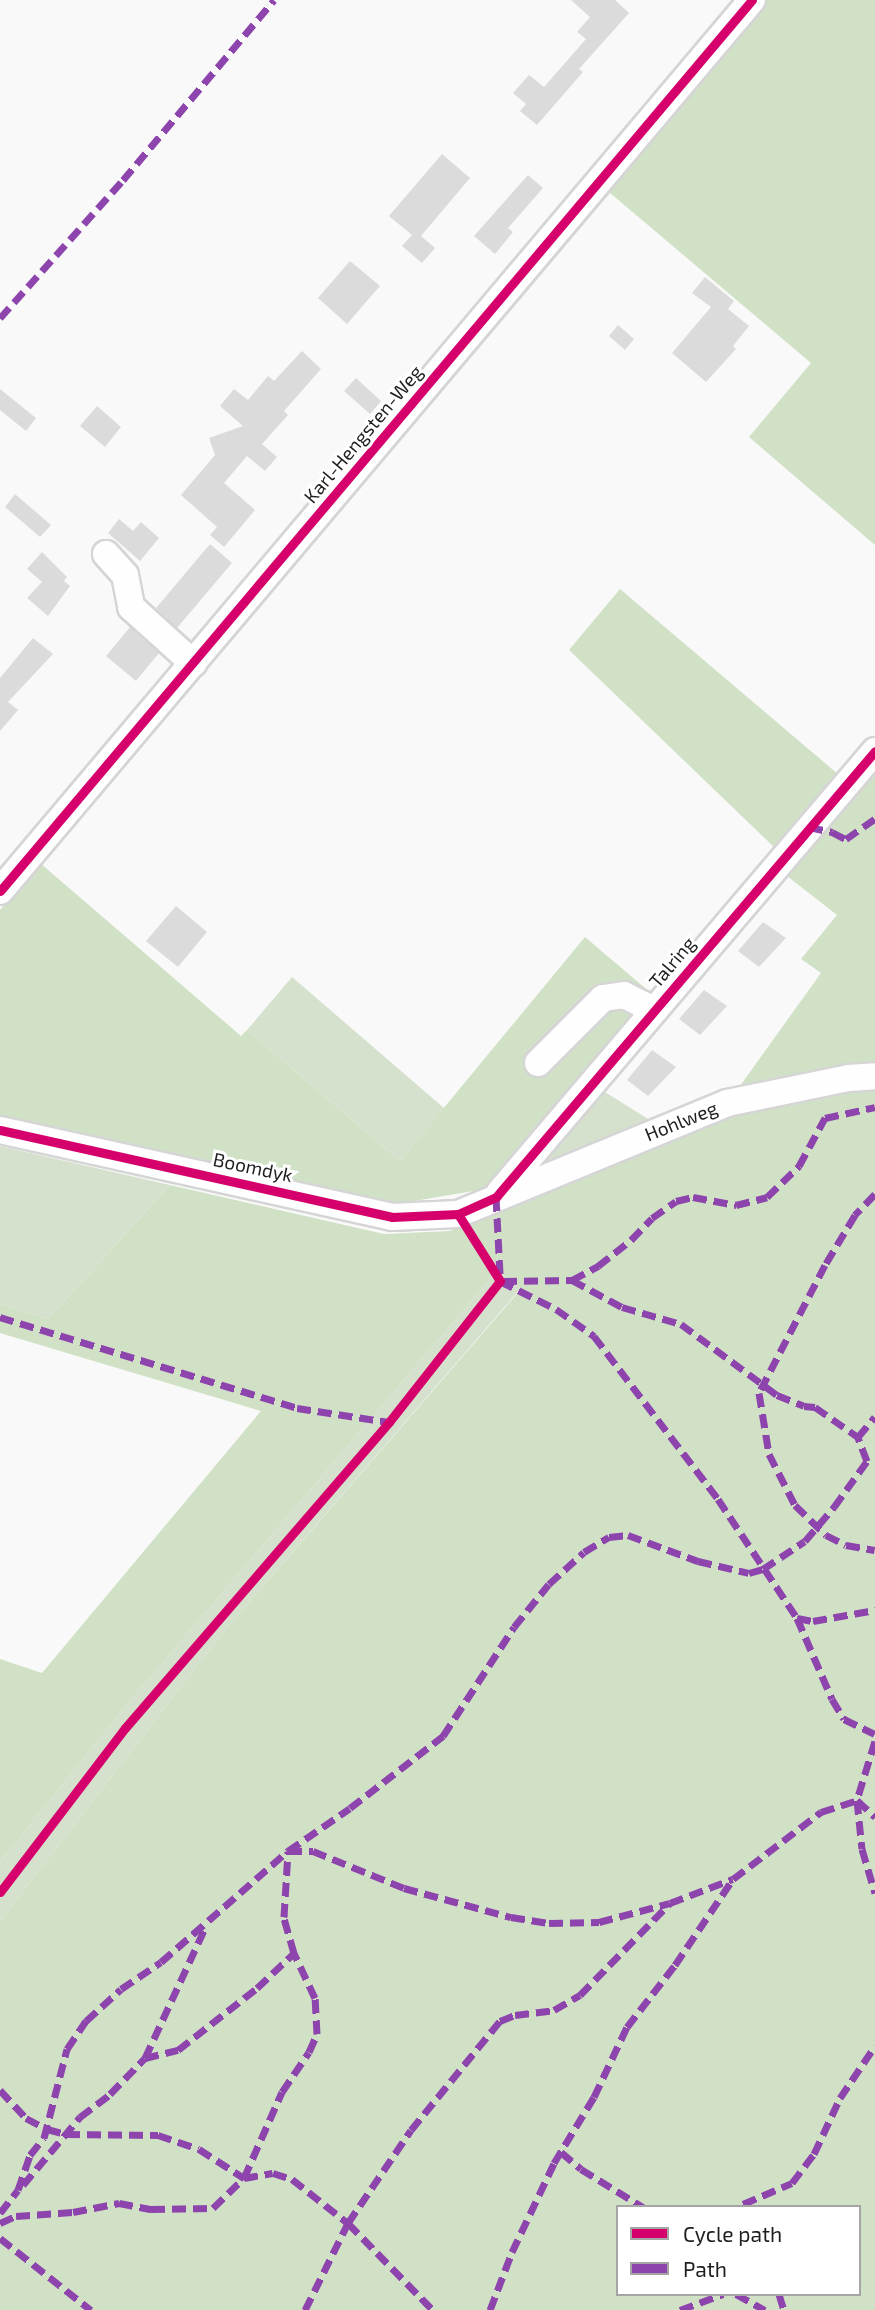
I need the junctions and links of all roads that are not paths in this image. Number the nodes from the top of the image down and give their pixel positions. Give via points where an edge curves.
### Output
1 (752, 0) edge
2 (106, 554) dead end
3 (193, 663) junction
4 (875, 751) edge
5 (0, 891) edge
6 (654, 1010) junction
7 (538, 1063) dead end
8 (875, 1076) edge
9 (0, 1130) edge
10 (496, 1196) junction

1 - 3 street, Karl-Hengsten-Weg
2 - 3 street via 125,575 131,607
3 - 5 street, Karl-Hengsten-Weg
4 - 6 street, Talring
6 - 7 street via 624,995 603,998
6 - 10 street, Talring
8 - 10 street, Hohlweg via 727,1102
9 - 10 street, Boomdyk via 393,1217 458,1214

